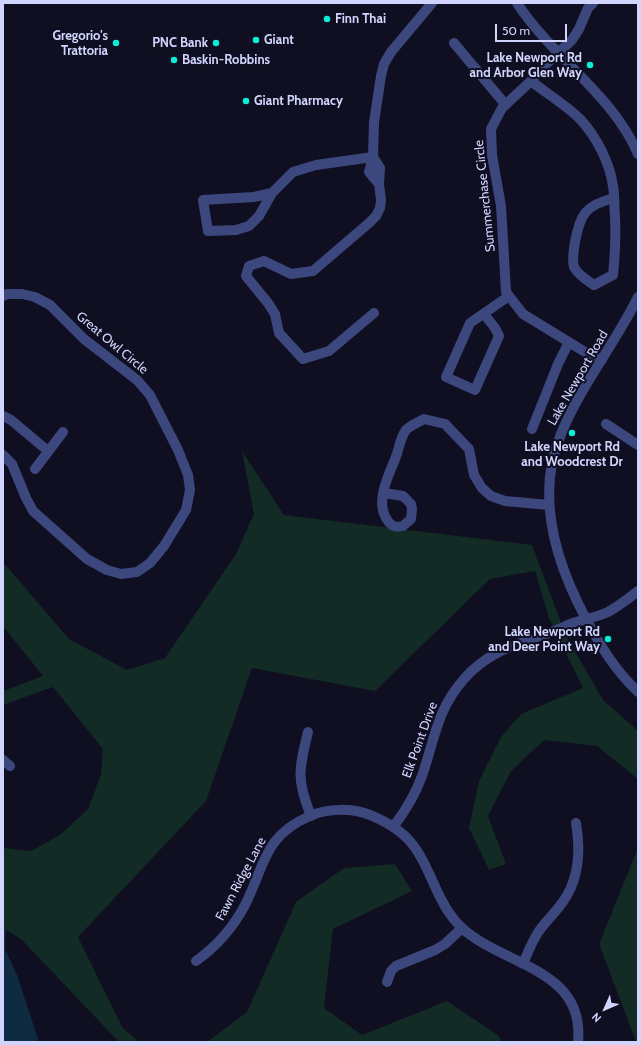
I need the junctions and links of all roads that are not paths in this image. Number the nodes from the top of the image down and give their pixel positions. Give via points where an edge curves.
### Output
1 (432, 3) edge
2 (517, 3) edge
3 (593, 3) edge
4 (454, 43) dead end
5 (558, 53) junction
6 (532, 81) junction
7 (505, 104) junction
8 (638, 154) edge
9 (373, 157) junction
10 (272, 194) junction
11 (614, 198) junction
12 (3, 296) edge
13 (509, 296) junction
14 (638, 297) edge
15 (374, 313) dead end
16 (484, 314) junction
17 (569, 342) junction
18 (602, 360) junction
19 (3, 416) edge
20 (606, 424) dead end
21 (532, 429) dead end
22 (63, 432) dead end
23 (638, 445) edge
24 (48, 451) junction
25 (3, 455) edge
26 (35, 469) dead end
27 (384, 493) dead end
28 (549, 505) junction
29 (638, 591) edge
30 (586, 619) junction
31 (638, 692) edge
32 (308, 732) dead end
33 (311, 816) junction
34 (576, 822) dead end
35 (394, 826) junction
36 (462, 928) junction
37 (196, 961) dead end
38 (523, 964) junction
39 (387, 982) dead end
40 (578, 1042) edge

1 - 9 street via 384,64 374,122
2 - 5 street via 533,26
3 - 5 street, Summerchase Circle via 572,40
4 - 7 street
5 - 6 street, Summerchase Circle
5 - 8 street via 613,112
6 - 7 street, Summerchase Circle
6 - 11 street via 579,118 592,134 607,162
7 - 13 street, Summerchase Circle via 491,129 492,155 501,206 506,292
9 - 10 street via 316,165 293,172
9 - 15 street via 369,172 379,184 380,208 376,216 359,232 313,271 291,274 264,261 249,266 246,276 275,314 279,333 303,359 329,352
10 - 10 street via 260,216 250,226 236,230 208,231 203,200
11 - 11 street via 616,253 613,275 594,286 574,267 577,227 584,212 598,202
12 - 25 street, Great Owl Circle via 22,294 50,305 84,339 137,380 150,395 188,475 190,490 186,510 164,546 150,563 137,572 121,574 87,559 33,511 12,464
13 - 16 street
13 - 17 street, Summerchase Circle via 523,314
14 - 18 street, Lake Newport Road
16 - 16 street via 470,323 446,377 475,390 499,336
17 - 18 street, Summerchase Circle
17 - 21 street
18 - 28 street, Lake Newport Road via 560,434 553,462
19 - 24 street
20 - 23 street
22 - 24 street
24 - 26 street
27 - 28 street via 406,430 424,419 445,424 469,449 474,475 490,496 505,501
28 - 30 street, Lake Newport Road via 554,540 563,568
29 - 30 street, Elk Point Drive via 606,613
30 - 31 street, Lake Newport Road via 611,663
30 - 35 street, Elk Point Drive via 500,651 481,663 463,680 442,711 413,797
32 - 33 street via 300,773 303,797
33 - 35 street, Fawn Ridge Lane via 334,810 348,810 364,813
33 - 37 street, Fawn Ridge Lane via 293,825 272,845 235,922 222,940
34 - 38 street via 579,854 573,884 560,907 532,942
35 - 36 street, Fawn Ridge Lane via 413,843 421,855 445,908
36 - 38 street, Fawn Ridge Lane via 485,945
36 - 39 street via 435,950 396,966
38 - 40 street, Fawn Ridge Lane via 555,981 564,991 576,1014

